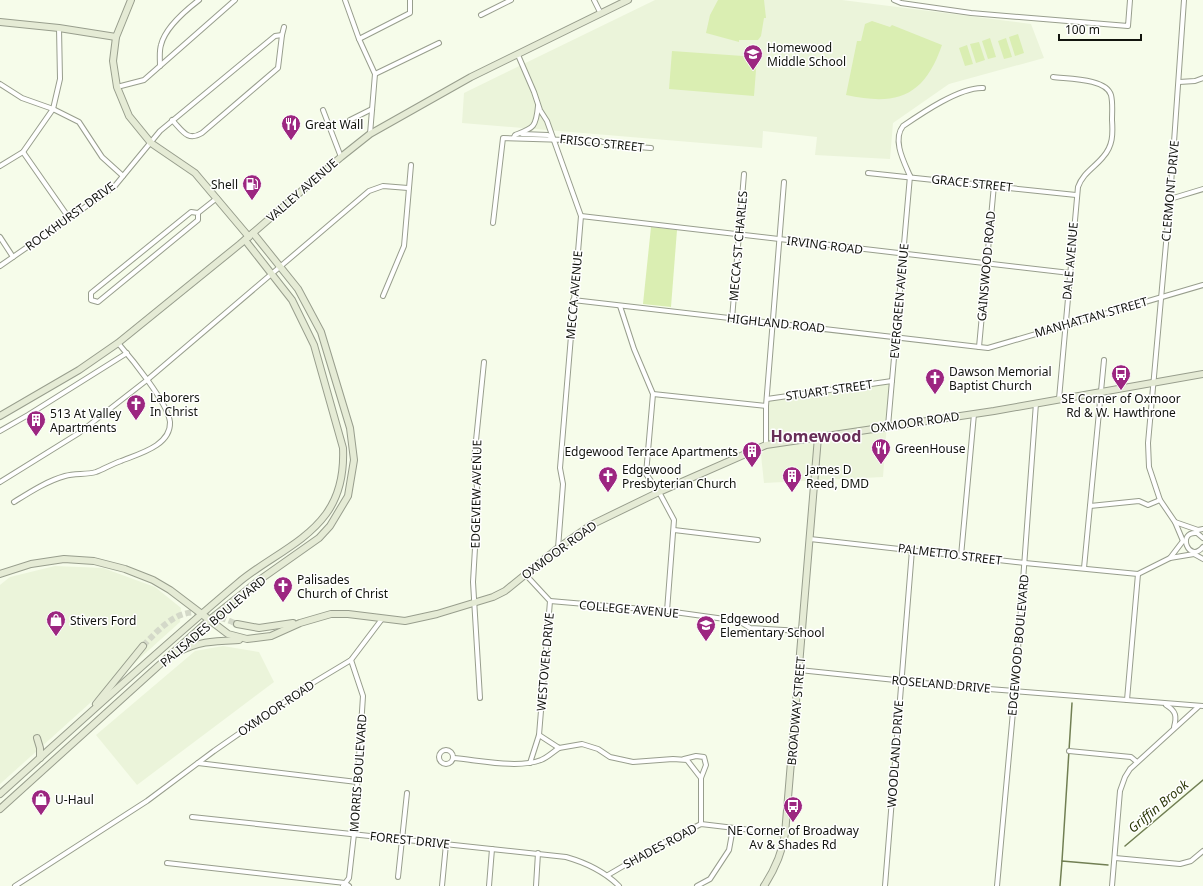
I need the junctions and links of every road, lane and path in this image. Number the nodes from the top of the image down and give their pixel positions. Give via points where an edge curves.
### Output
1 (131, 0) edge
2 (199, 0) edge
3 (235, 0) edge
4 (345, 0) edge
5 (410, 0) edge
6 (511, 0) edge
7 (594, 0) edge
8 (628, 0) edge
9 (894, 0) edge
10 (1130, 0) edge
11 (1184, 0) edge
12 (600, 12) junction
13 (481, 15) dead end
14 (0, 22) edge
15 (284, 27) dead end
16 (59, 28) junction
17 (282, 35) junction
18 (116, 37) junction
19 (359, 39) junction
20 (439, 43) dead end
21 (518, 55) junction
22 (160, 66) junction
23 (375, 74) junction
24 (1053, 77) dead end
25 (1203, 78) edge
26 (1179, 82) junction
27 (0, 84) edge
28 (117, 88) junction
29 (983, 88) dead end
30 (538, 104) junction
31 (53, 109) junction
32 (372, 109) junction
33 (323, 110) dead end
34 (172, 120) junction
35 (350, 120) dead end
36 (370, 134) junction
37 (516, 135) junction
38 (552, 138) junction
39 (151, 143) junction
40 (651, 148) dead end
41 (23, 152) junction
42 (340, 157) junction
43 (411, 165) dead end
44 (0, 166) edge
45 (868, 173) dead end
46 (744, 174) dead end
47 (123, 176) junction
48 (910, 176) junction
49 (784, 182) dead end
50 (994, 185) junction
51 (408, 188) junction
52 (1203, 189) edge
53 (1076, 195) junction
54 (217, 198) junction
55 (1170, 199) junction
56 (198, 213) junction
57 (582, 216) junction
58 (69, 218) junction
59 (494, 223) dead end
60 (249, 236) junction
61 (740, 236) junction
62 (0, 237) edge
63 (781, 240) junction
64 (903, 255) junction
65 (13, 257) junction
66 (987, 264) junction
67 (0, 266) edge
68 (280, 267) junction
69 (1070, 273) junction
70 (272, 274) junction
71 (1203, 285) edge
72 (383, 296) dead end
73 (1160, 297) junction
74 (573, 300) junction
75 (620, 306) junction
76 (732, 319) junction
77 (774, 323) junction
78 (1066, 326) junction
79 (895, 336) junction
80 (118, 343) junction
81 (979, 347) junction
82 (126, 353) junction
83 (1104, 360) dead end
84 (484, 362) dead end
85 (1203, 374) edge
86 (147, 380) junction
87 (892, 381) junction
88 (1153, 382) junction
89 (1101, 391) junction
90 (653, 394) junction
91 (767, 399) junction
92 (1058, 399) junction
93 (1036, 403) junction
94 (766, 406) junction
95 (974, 414) junction
96 (0, 416) edge
97 (888, 426) junction
98 (0, 431) edge
99 (818, 437) junction
100 (766, 445) junction
101 (0, 482) edge
102 (660, 492) junction
103 (1160, 500) junction
104 (14, 502) dead end
105 (1090, 506) junction
106 (1175, 522) junction
107 (1203, 529) edge
108 (674, 530) junction
109 (1198, 531) junction
110 (1203, 538) edge
111 (810, 539) junction
112 (758, 540) dead end
113 (1184, 541) junction
114 (1203, 547) edge
115 (558, 548) junction
116 (912, 550) junction
117 (1194, 553) junction
118 (962, 556) junction
119 (1170, 558) junction
120 (1203, 559) edge
121 (1025, 563) junction
122 (1084, 568) junction
123 (0, 574) edge
124 (525, 574) junction
125 (1138, 574) junction
126 (550, 601) junction
127 (474, 602) junction
128 (666, 611) junction
129 (201, 616) junction
130 (318, 616) junction
131 (382, 619) junction
132 (208, 621) junction
133 (237, 624) tunnel mouth
134 (802, 631) junction
135 (247, 639) junction
136 (143, 646) tunnel mouth
137 (168, 657) junction
138 (351, 660) junction
139 (799, 670) junction
140 (901, 680) junction
141 (1015, 690) junction
142 (480, 698) dead end
143 (1127, 700) junction
144 (1164, 704) junction
145 (1201, 707) edge
146 (86, 717) junction
147 (1174, 728) junction
148 (539, 735) junction
149 (38, 738) dead end
150 (559, 748) junction
151 (1069, 751) dead end
152 (40, 758) junction
153 (453, 758) dead end
154 (681, 760) junction
155 (1137, 762) junction
156 (198, 763) junction
157 (530, 763) junction
158 (701, 778) junction
159 (357, 782) junction
160 (406, 793) dead end
161 (0, 794) edge
162 (0, 809) edge
163 (192, 817) dead end
164 (700, 824) junction
165 (733, 828) junction
166 (354, 834) junction
167 (786, 834) junction
168 (402, 839) junction
169 (446, 844) junction
170 (492, 849) junction
171 (1203, 851) edge
172 (538, 853) junction
173 (1115, 858) junction
174 (167, 863) dead end
175 (608, 875) junction
176 (398, 877) dead end
177 (346, 885) edge
178 (15, 886) edge
179 (442, 886) edge
180 (489, 886) edge
181 (536, 886) edge
182 (619, 886) edge
183 (697, 886) edge
184 (764, 886) edge
185 (884, 886) edge
186 (997, 886) edge
187 (1112, 886) edge

1 - 18 main road
2 - 22 street via 180,16 167,32 161,44
3 - 22 street
4 - 19 street
5 - 19 street via 410,13
6 - 13 street
7 - 12 street
8 - 12 main road, VALLEY AVENUE
9 - 10 street via 901,3 1052,21 1128,26
11 - 26 street, CLERMONT DRIVE
12 - 21 main road, VALLEY AVENUE
14 - 16 main road
15 - 17 street
16 - 18 main road
16 - 31 street via 60,79
17 - 34 street, ROCKHURST DRIVE via 275,36
17 - 34 street via 278,68 202,133 195,138 189,137
18 - 28 main road via 113,61
19 - 23 street
20 - 23 street
21 - 30 street, MECCA AVENUE
21 - 36 main road, VALLEY AVENUE via 472,77
22 - 28 street via 144,80
23 - 32 street
24 - 53 street, DALE AVENUE via 1092,81 1107,88 1111,94 1113,137 1110,148 1084,175
25 - 26 street
26 - 55 street, CLERMONT DRIVE
27 - 31 street via 22,98
28 - 39 main road via 129,116
29 - 48 street via 962,90 903,126 899,131 898,140
30 - 37 street via 536,119 532,126
30 - 38 street, MECCA AVENUE
31 - 41 street
31 - 47 street via 78,122 102,157
32 - 35 street
32 - 36 street
33 - 42 street
34 - 39 street, ROCKHURST DRIVE
36 - 42 main road, VALLEY AVENUE
37 - 38 street via 548,135
37 - 59 street via 501,140
38 - 40 street, FRISCO STREET
38 - 57 street, MECCA AVENUE
39 - 47 street, ROCKHURST DRIVE
39 - 54 main road via 195,173
41 - 44 street
41 - 58 street
42 - 60 main road, VALLEY AVENUE
43 - 51 street
45 - 48 street, GRACE STREET
46 - 61 street, MECCA ST CHARLES
47 - 58 street, ROCKHURST DRIVE via 114,187
48 - 50 street, GRACE STREET
48 - 64 street, EVERGREEN AVENUE
49 - 63 street
50 - 53 street, GRACE STREET
50 - 66 street, GAINSWOOD ROAD
51 - 68 street via 384,186 369,191
51 - 72 street via 404,246
52 - 55 street
53 - 69 street, DALE AVENUE
54 - 56 street
54 - 60 main road
55 - 73 street, CLERMONT DRIVE
56 - 56 street via 198,220 98,302 91,300 91,293 148,246 191,212
57 - 61 street, IRVING ROAD
57 - 74 street, MECCA AVENUE
58 - 65 street, ROCKHURST DRIVE
60 - 68 main road, PALISADES BOULEVARD
60 - 70 main road, PALISADES BOULEVARD
60 - 80 main road, VALLEY AVENUE
61 - 63 street, IRVING ROAD
61 - 76 street, MECCA ST CHARLES
62 - 65 street
63 - 64 street, IRVING ROAD
63 - 77 street
64 - 66 street, IRVING ROAD
64 - 79 street, EVERGREEN AVENUE
65 - 67 street, ROCKHURST DRIVE
66 - 69 street, IRVING ROAD
66 - 81 street, GAINSWOOD ROAD
68 - 70 street
68 - 132 main road, PALISADES BOULEVARD via 310,310 326,347 350,428 354,460 353,477 342,508 319,538 258,581
69 - 78 street, DALE AVENUE
70 - 86 street
70 - 129 main road, PALISADES BOULEVARD via 292,300 314,346 343,448 344,461 340,486 326,514 308,534 239,582
71 - 73 street, MANHATTAN STREET
73 - 78 street, MANHATTAN STREET
73 - 88 street, CLERMONT DRIVE
74 - 75 street, HIGHLAND ROAD
74 - 115 street, MECCA AVENUE via 560,468 563,484
75 - 76 street, HIGHLAND ROAD
75 - 90 street
76 - 77 street, HIGHLAND ROAD
77 - 79 street, HIGHLAND ROAD
77 - 91 street
78 - 81 street, MANHATTAN STREET via 988,348
78 - 92 street, DALE AVENUE
79 - 81 street, HIGHLAND ROAD
79 - 87 street, EVERGREEN AVENUE
80 - 82 street
80 - 96 main road, VALLEY AVENUE via 79,370
82 - 86 street
82 - 98 street
83 - 89 street
84 - 127 street, EDGEVIEW AVENUE via 474,460 478,497
85 - 88 main road, OXMOOR ROAD
86 - 101 street via 79,433
86 - 104 street via 170,421 167,434 155,447 95,473 66,475 39,486
87 - 91 street, STUART STREET
87 - 97 street, EVERGREEN AVENUE
88 - 89 main road, OXMOOR ROAD
88 - 103 street, CLERMONT DRIVE via 1148,443 1149,467
89 - 92 main road, OXMOOR ROAD
89 - 105 street
90 - 94 street
90 - 102 street via 646,474
91 - 94 street
92 - 93 main road, OXMOOR ROAD
93 - 95 main road, OXMOOR ROAD
93 - 121 street, EDGEWOOD BOULEVARD
94 - 100 street
95 - 97 main road, OXMOOR ROAD
95 - 118 street
97 - 99 main road, OXMOOR ROAD
99 - 100 main road, OXMOOR ROAD
99 - 111 main road, BROADWAY STREET
100 - 102 main road, OXMOOR ROAD
102 - 108 street via 674,520
102 - 115 main road, OXMOOR ROAD via 591,525
103 - 105 street via 1148,505 1139,501
103 - 106 street, CLERMONT DRIVE
105 - 122 street
106 - 109 street
106 - 113 street, CLERMONT DRIVE
107 - 109 street
108 - 112 street
108 - 128 street
109 - 110 street
109 - 113 street via 1188,535
111 - 116 street, PALMETTO STREET
111 - 134 main road, BROADWAY STREET
113 - 117 street, CLERMONT DRIVE via 1188,549
113 - 119 street
114 - 117 street
115 - 124 main road, OXMOOR ROAD
116 - 118 street, PALMETTO STREET
116 - 140 street, WOODLAND DRIVE
117 - 119 street
117 - 120 street
118 - 121 street, PALMETTO STREET
119 - 125 street
121 - 122 street, PALMETTO STREET
121 - 141 street, EDGEWOOD BOULEVARD
122 - 125 street, PALMETTO STREET
123 - 129 main road via 31,564 64,559 94,561 125,569 152,580 170,590
124 - 126 street, WESTOVER DRIVE
124 - 127 main road, OXMOOR ROAD via 505,591
125 - 143 street
126 - 128 street, COLLEGE AVENUE
126 - 148 street, WESTOVER DRIVE
127 - 131 main road, OXMOOR ROAD via 414,620
127 - 142 street, EDGEVIEW AVENUE
128 - 134 street, COLLEGE AVENUE via 739,621 750,628
129 - 132 main road
129 - 146 main road, PALISADES BOULEVARD
130 - 131 main road via 348,614
130 - 133 main road via 281,626 259,628
130 - 135 main road via 271,636
131 - 138 street, OXMOOR ROAD
132 - 135 main road via 228,634
132 - 137 main road, PALISADES BOULEVARD
134 - 139 main road, BROADWAY STREET
135 - 137 main road via 198,643
136 - 146 main road
137 - 162 main road, PALISADES BOULEVARD
138 - 156 street, OXMOOR ROAD via 306,687
138 - 159 street, MORRIS BOULEVARD via 364,696
139 - 140 street, ROSELAND DRIVE
139 - 167 main road, BROADWAY STREET
140 - 141 street, ROSELAND DRIVE
140 - 185 street, WOODLAND DRIVE
141 - 143 street, ROSELAND DRIVE
141 - 186 street, EDGEWOOD BOULEVARD
143 - 144 street, ROSELAND DRIVE
144 - 145 street, ROSELAND DRIVE
144 - 147 street via 1175,713
145 - 147 street
146 - 152 main road, PALISADES BOULEVARD
147 - 155 street
148 - 150 street
148 - 157 street, WESTOVER DRIVE
149 - 152 main road
150 - 154 street via 582,744 598,749 610,757 633,762
150 - 157 street via 543,760
151 - 155 street via 1131,757
152 - 161 main road, PALISADES BOULEVARD
153 - 157 street
154 - 158 street via 687,760
154 - 158 street via 696,756 704,757 706,764
155 - 173 street via 1125,777 1120,791
156 - 159 street
156 - 178 street, OXMOOR ROAD via 147,801
158 - 164 street
159 - 166 street, MORRIS BOULEVARD
160 - 168 street
163 - 166 street, FOREST DRIVE
164 - 165 street, SHADES ROAD
164 - 175 street, SHADES ROAD
165 - 167 street, SHADES ROAD
165 - 183 street via 729,850 710,878
166 - 168 street, FOREST DRIVE
166 - 177 street, MORRIS BOULEVARD
167 - 184 main road, BROADWAY STREET via 774,870
168 - 169 street, FOREST DRIVE
168 - 176 street
169 - 170 street, FOREST DRIVE
169 - 179 street
170 - 172 street, FOREST DRIVE
170 - 180 street
171 - 173 street via 1191,861 1180,864
172 - 175 street, FOREST DRIVE via 566,857
172 - 181 street
173 - 187 street
174 - 177 street
175 - 182 street, FOREST DRIVE

